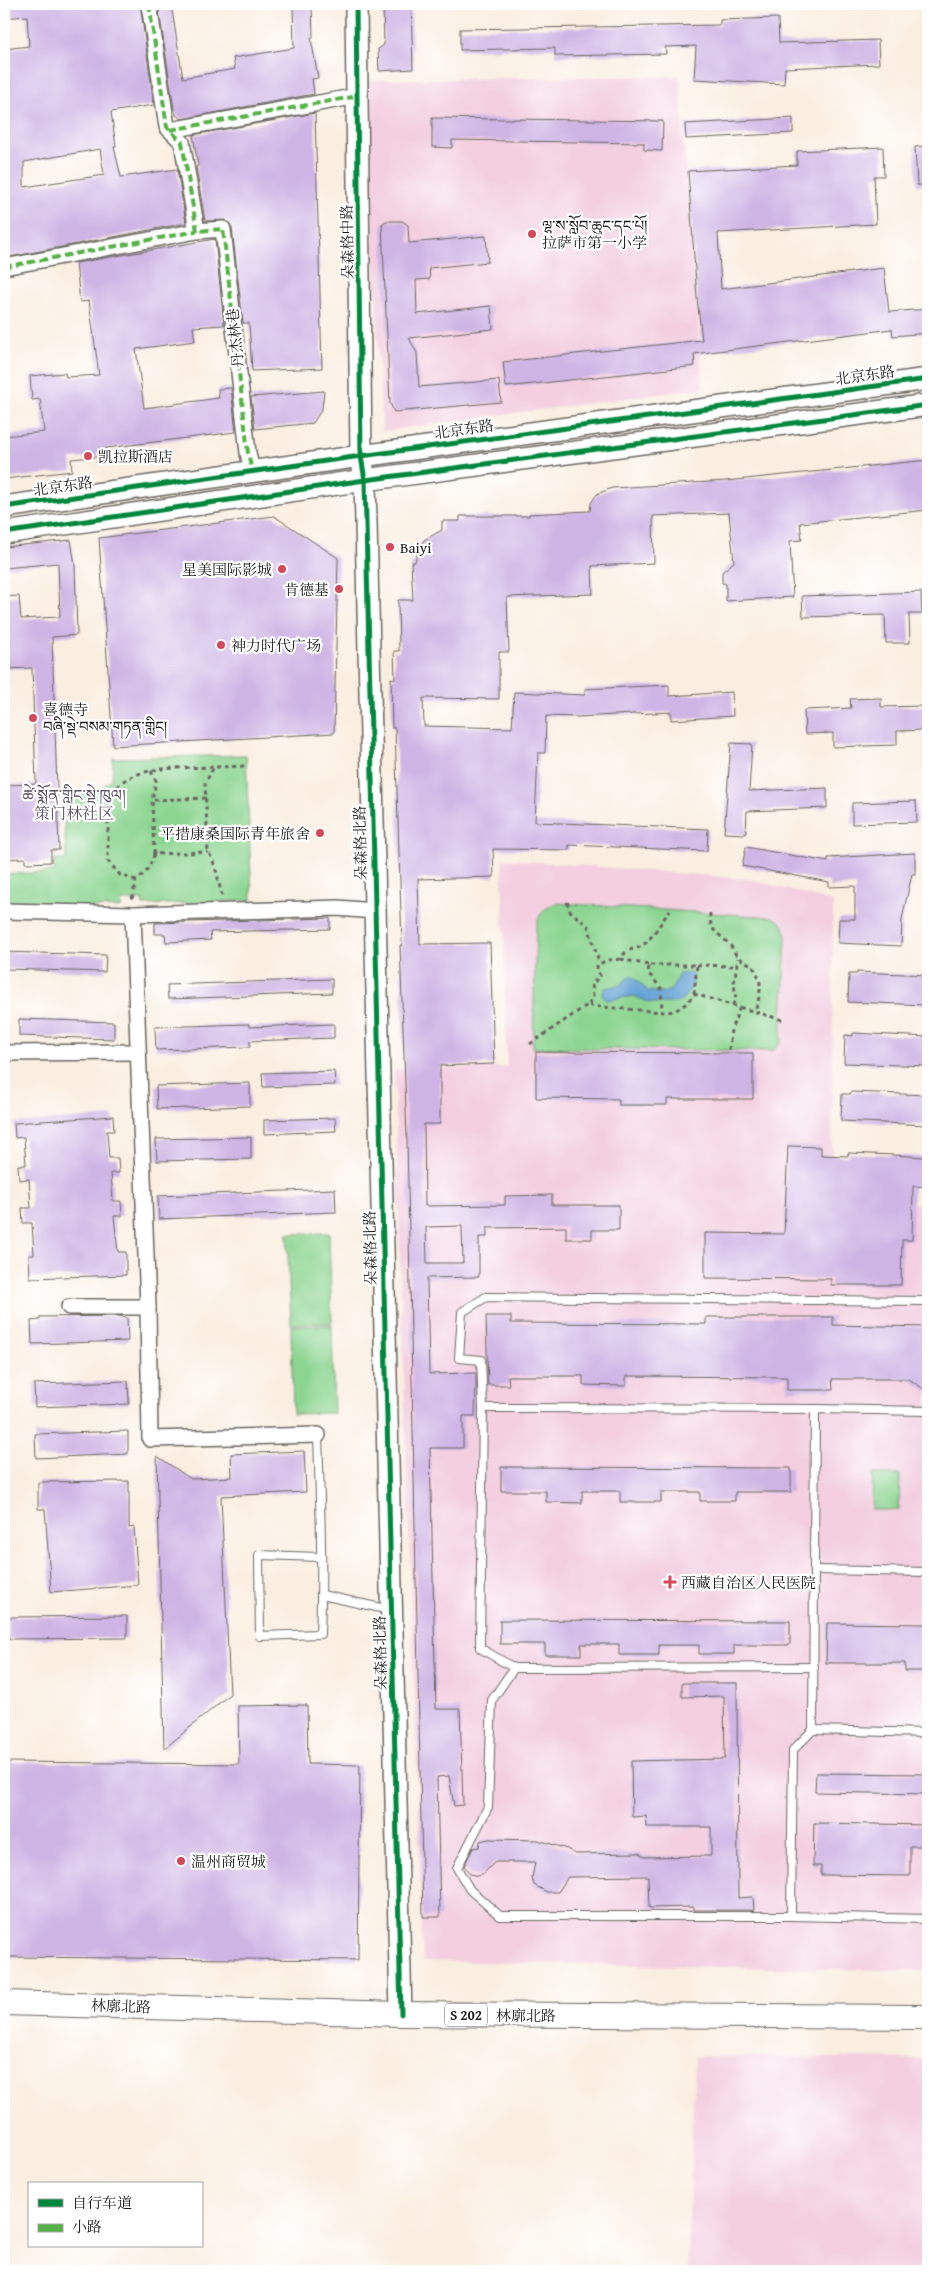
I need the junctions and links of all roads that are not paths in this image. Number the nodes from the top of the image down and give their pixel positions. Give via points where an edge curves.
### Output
1 (149, 4) edge
2 (356, 4) edge
3 (358, 96) junction
4 (170, 130) junction
5 (197, 231) junction
6 (4, 267) edge
7 (928, 379) edge
8 (928, 405) edge
9 (361, 456) junction
10 (252, 472) junction
11 (365, 480) junction
12 (4, 507) edge
13 (4, 532) edge
14 (4, 911) edge
15 (374, 911) junction
16 (133, 914) junction
17 (137, 1052) junction
18 (4, 1053) edge
19 (928, 1301) edge
20 (69, 1307) dead end
21 (148, 1307) junction
22 (483, 1408) junction
23 (815, 1409) junction
24 (928, 1411) edge
25 (318, 1435) joint
26 (321, 1558) junction
27 (814, 1570) junction
28 (928, 1572) edge
29 (322, 1595) junction
30 (392, 1611) junction
31 (814, 1667) junction
32 (514, 1668) junction
33 (813, 1730) junction
34 (928, 1732) edge
35 (791, 1916) junction
36 (928, 1918) edge
37 (4, 2003) edge
38 (401, 2014) junction
39 (928, 2017) edge

1 - 4 street
2 - 3 street, 朵森格中路
3 - 4 street
3 - 9 street, 朵森格中路
4 - 5 street via 182,142
5 - 6 street, 丹杰林巷
5 - 10 street, 丹杰林巷 via 223,230
7 - 9 street, 北京东路
8 - 11 street
9 - 10 street, 北京东路
9 - 11 street, 朵森格中路
10 - 12 street, 北京东路
11 - 13 street
11 - 15 street, 朵森格北路
14 - 16 street
15 - 16 street via 338,908
15 - 30 street, 朵森格北路
16 - 17 street
17 - 18 street
17 - 21 street
19 - 22 lane via 486,1297 462,1312 459,1358 481,1360
20 - 21 street
21 - 25 street via 150,1439
22 - 23 lane
22 - 32 lane via 480,1648
23 - 24 lane
23 - 27 lane
25 - 26 lane
26 - 29 lane
26 - 29 lane via 258,1555 260,1636 320,1634
27 - 28 lane
27 - 31 lane
29 - 30 lane
30 - 38 street, 朵森格北路
31 - 32 lane
31 - 33 lane
32 - 35 lane via 492,1700 488,1807 457,1868 470,1890 500,1916
33 - 34 lane
33 - 35 lane via 793,1750
35 - 36 lane
37 - 38 main road, 林廓北路 / S 202
38 - 39 main road, 林廓北路 / S 202

